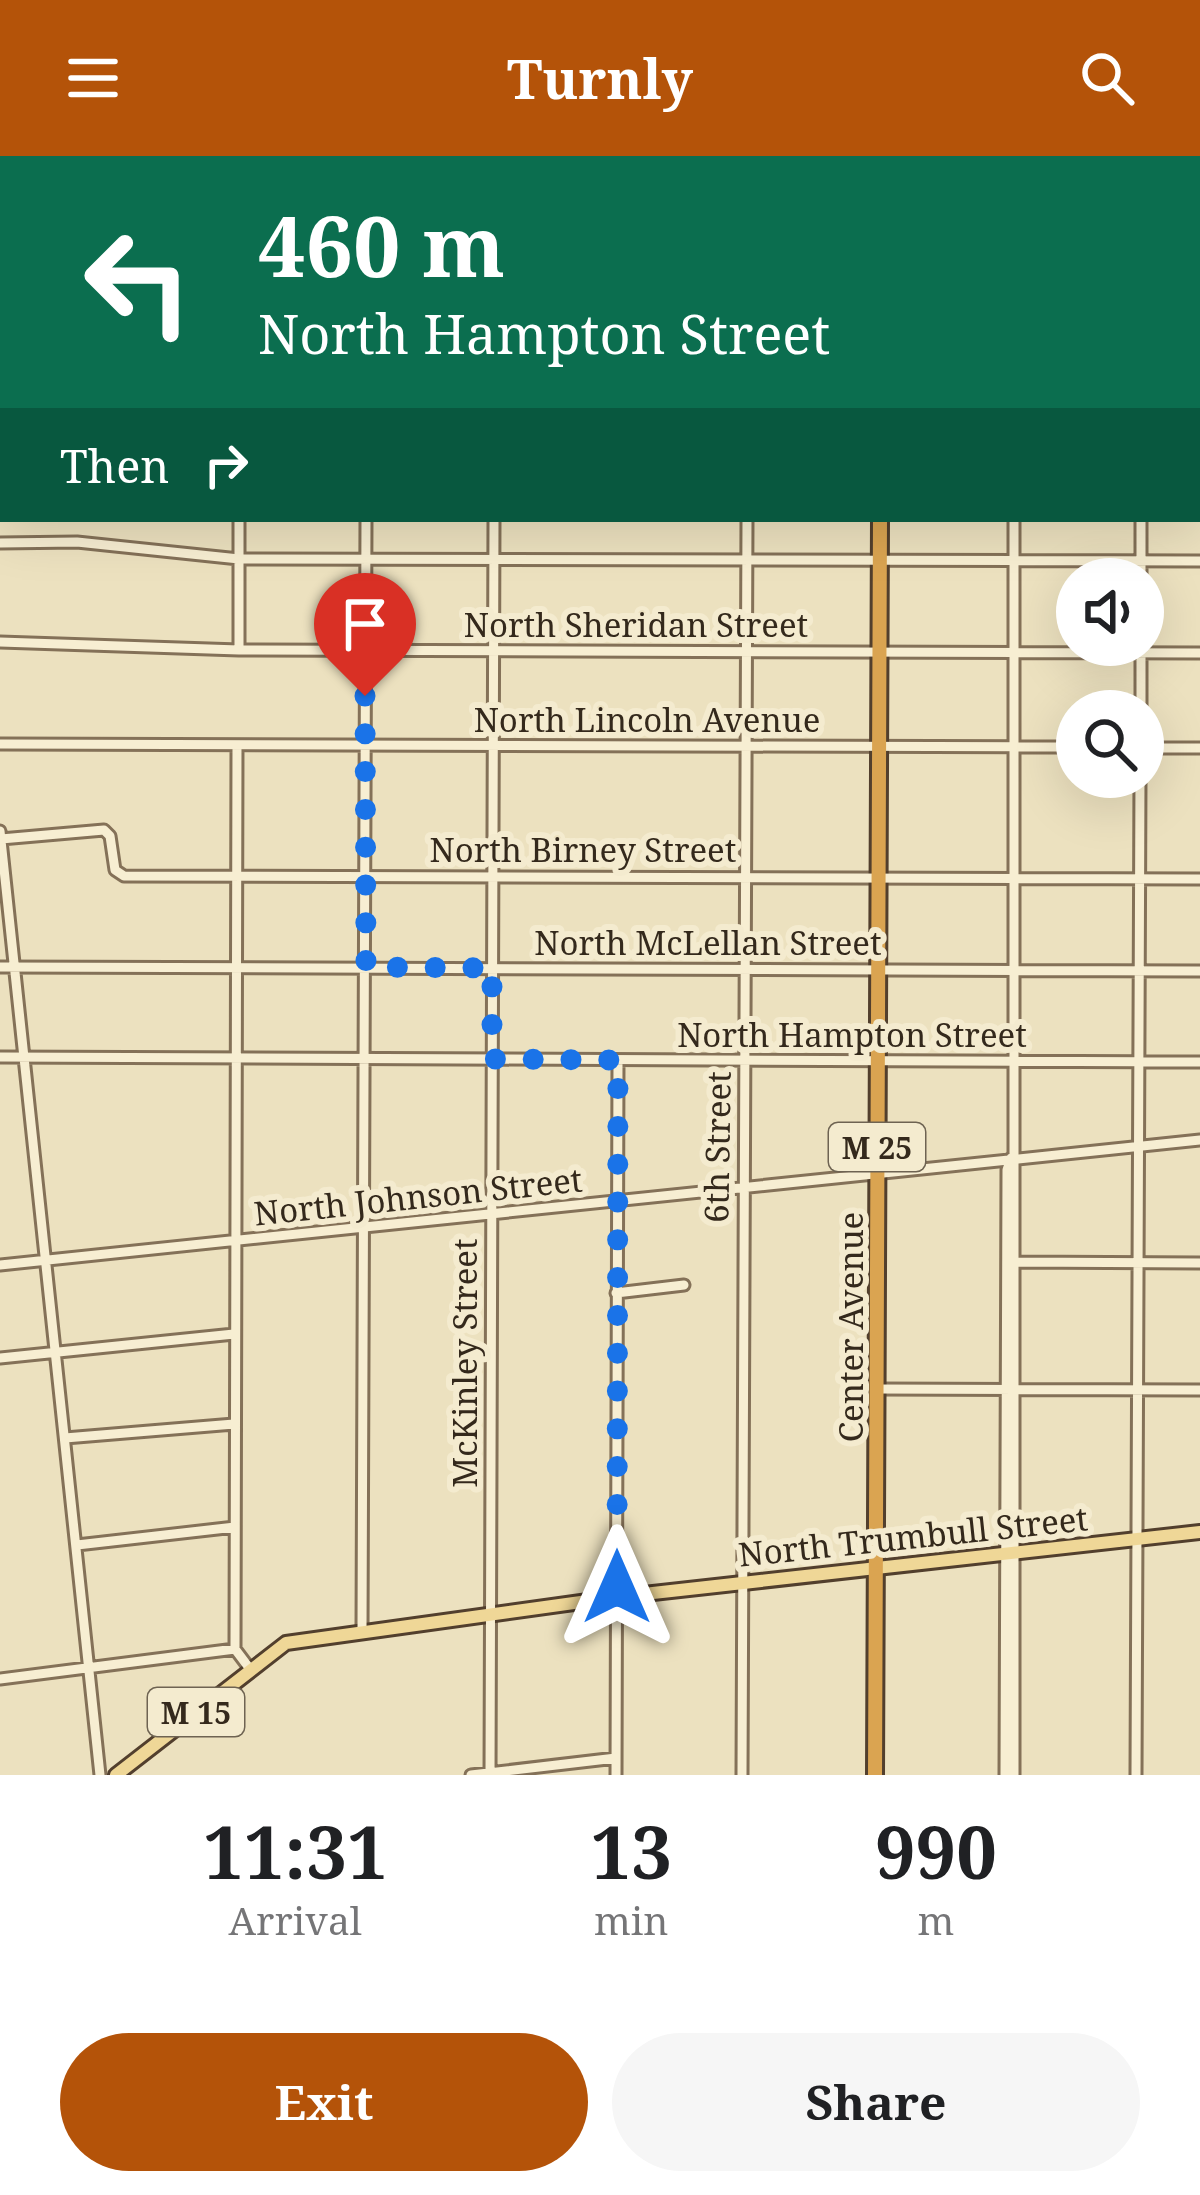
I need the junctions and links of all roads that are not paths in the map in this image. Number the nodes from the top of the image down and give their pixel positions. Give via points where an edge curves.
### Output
1 (239, 522) edge
2 (366, 522) edge
3 (494, 522) edge
4 (747, 522) edge
5 (880, 522) edge
6 (1014, 522) edge
7 (1141, 522) edge
8 (0, 542) edge
9 (366, 558) junction
10 (1141, 558) edge
11 (239, 559) junction
12 (494, 559) junction
13 (747, 560) junction
14 (880, 560) junction
15 (1015, 560) junction
16 (1056, 560) edge
17 (1164, 561) edge
18 (1200, 561) edge
19 (0, 642) edge
20 (239, 650) junction
21 (366, 650) junction
22 (494, 650) junction
23 (1164, 650) edge
24 (747, 651) junction
25 (1056, 651) edge
26 (880, 652) junction
27 (1014, 652) junction
28 (1200, 652) edge
29 (0, 744) edge
30 (237, 745) junction
31 (366, 745) junction
32 (492, 746) junction
33 (746, 746) junction
34 (880, 746) junction
35 (1014, 747) junction
36 (1056, 747) edge
37 (1164, 748) edge
38 (1200, 748) edge
39 (1140, 798) edge
40 (0, 830) edge
41 (1, 839) edge
42 (237, 875) junction
43 (366, 875) junction
44 (493, 876) junction
45 (746, 877) junction
46 (879, 878) junction
47 (1012, 878) junction
48 (1139, 879) junction
49 (1200, 879) edge
50 (236, 966) junction
51 (0, 967) edge
52 (15, 967) junction
53 (366, 967) junction
54 (492, 968) junction
55 (746, 969) junction
56 (879, 970) junction
57 (1200, 970) edge
58 (1012, 971) junction
59 (1138, 971) junction
60 (0, 1057) edge
61 (24, 1057) junction
62 (236, 1058) junction
63 (365, 1058) junction
64 (492, 1059) junction
65 (618, 1060) junction
66 (745, 1060) junction
67 (878, 1061) junction
68 (1011, 1061) junction
69 (1138, 1062) junction
70 (1200, 1062) edge
71 (1200, 1140) edge
72 (1138, 1146) junction
73 (1011, 1158) junction
74 (877, 1174) junction
75 (743, 1188) junction
76 (616, 1202) junction
77 (492, 1214) junction
78 (364, 1228) junction
79 (235, 1242) junction
80 (46, 1262) junction
81 (1011, 1262) junction
82 (1138, 1263) junction
83 (1200, 1263) edge
84 (0, 1265) edge
85 (684, 1286) dead end
86 (616, 1293) junction
87 (235, 1334) junction
88 (56, 1352) junction
89 (0, 1358) edge
90 (877, 1389) junction
91 (1011, 1389) junction
92 (1137, 1390) junction
93 (1200, 1390) edge
94 (234, 1424) junction
95 (65, 1438) junction
96 (235, 1527) junction
97 (1200, 1532) edge
98 (1136, 1539) junction
99 (77, 1545) junction
100 (1010, 1552) junction
101 (876, 1569) junction
102 (742, 1582) junction
103 (617, 1597) junction
104 (490, 1614) junction
105 (362, 1631) junction
106 (235, 1649) junction
107 (89, 1668) junction
108 (250, 1669) junction
109 (0, 1679) edge
110 (616, 1758) junction
111 (490, 1774) edge
112 (100, 1775) edge
113 (116, 1775) edge
114 (471, 1775) edge
115 (616, 1775) edge
116 (742, 1775) edge
117 (875, 1775) edge
118 (1010, 1775) edge
119 (1136, 1775) edge

1 - 11 street
2 - 9 street
3 - 12 street, McKinley Street
4 - 13 street, 6th Street
5 - 14 highway, Center Avenue / M 25
6 - 15 street
7 - 10 street
8 - 11 street
9 - 11 street
9 - 12 street
9 - 21 street
11 - 20 street
12 - 13 street
12 - 22 street, McKinley Street
13 - 14 street
13 - 24 street, 6th Street
14 - 15 street
14 - 26 highway, Center Avenue / M 25
15 - 16 street
15 - 27 street
17 - 18 street
19 - 20 street, North Sheridan Street
20 - 21 street, North Sheridan Street
21 - 22 street, North Sheridan Street
21 - 31 street
22 - 24 street, North Sheridan Street
22 - 32 street, McKinley Street
23 - 28 street, North Sheridan Street
24 - 26 street, North Sheridan Street
24 - 33 street, 6th Street
25 - 27 street, North Sheridan Street
26 - 27 street, North Sheridan Street
26 - 34 highway, Center Avenue / M 25
27 - 35 street
29 - 30 street, North Lincoln Avenue
30 - 31 street, North Lincoln Avenue
30 - 42 street
31 - 32 street, North Lincoln Avenue
31 - 43 street
32 - 33 street, North Lincoln Avenue
32 - 44 street, McKinley Street
33 - 34 street, North Lincoln Avenue
33 - 45 street, 6th Street
34 - 35 street, North Lincoln Avenue
34 - 46 highway, Center Avenue / M 25
35 - 36 street, North Lincoln Avenue
35 - 47 street
37 - 38 street
39 - 48 street
40 - 41 street
41 - 42 street, North Birney Street via 104,830 124,876
41 - 52 street
42 - 43 street, North Birney Street
42 - 50 street
43 - 44 street, North Birney Street
43 - 53 street
44 - 45 street, North Birney Street
44 - 54 street, McKinley Street
45 - 46 street, North Birney Street
45 - 55 street, 6th Street
46 - 47 street, North Birney Street
46 - 56 highway, Center Avenue / M 25
47 - 48 street, North Birney Street
47 - 58 street
48 - 49 street, North Birney Street
48 - 59 street
50 - 52 street, North McLellan Street
50 - 53 street, North McLellan Street
50 - 62 street
51 - 52 street, North McLellan Street
52 - 61 street
53 - 54 street, North McLellan Street
53 - 63 street
54 - 55 street, North McLellan Street
54 - 64 street, McKinley Street
55 - 56 street, North McLellan Street
55 - 66 street, 6th Street
56 - 58 street, North McLellan Street
56 - 67 highway, Center Avenue / M 25
57 - 59 street, North McLellan Street
58 - 59 street, North McLellan Street
58 - 68 street
59 - 69 street
60 - 61 street, North Hampton Street
61 - 62 street, North Hampton Street
61 - 80 street
62 - 63 street, North Hampton Street
62 - 79 street
63 - 64 street, North Hampton Street
63 - 78 street
64 - 65 street, North Hampton Street
64 - 77 street, McKinley Street
65 - 66 street, North Hampton Street
65 - 76 street
66 - 67 street, North Hampton Street
66 - 75 street, 6th Street
67 - 68 street, North Hampton Street
67 - 74 highway, Center Avenue / M 25
68 - 69 street, North Hampton Street
68 - 73 street
69 - 70 street, North Hampton Street
69 - 72 street
71 - 72 street, North Johnson Street
72 - 73 street, North Johnson Street
72 - 82 street
73 - 74 street, North Johnson Street
73 - 81 street
74 - 75 street, North Johnson Street
74 - 90 highway, Center Avenue / M 25
75 - 76 street, North Johnson Street
75 - 102 street, 6th Street
76 - 77 street, North Johnson Street
76 - 86 street
77 - 78 street, North Johnson Street
77 - 104 street, McKinley Street
78 - 79 street, North Johnson Street
78 - 105 street
79 - 80 street, North Johnson Street
79 - 87 street
80 - 84 street, North Johnson Street
80 - 88 street
81 - 82 street
81 - 91 street
82 - 83 street
82 - 92 street
85 - 86 street
86 - 103 street
87 - 88 street
87 - 94 street
88 - 89 street
88 - 95 street
90 - 91 street
90 - 101 highway, Center Avenue / M 25
91 - 92 street
91 - 100 street
92 - 93 street
92 - 98 street
94 - 95 street
94 - 96 street
95 - 99 street
96 - 99 street
96 - 106 street
97 - 98 main road, North Trumbull Street
98 - 100 main road, North Trumbull Street
98 - 119 street
99 - 107 street
100 - 101 main road, North Trumbull Street
100 - 118 street
101 - 102 main road, North Trumbull Street / M 15
101 - 117 highway, Center Avenue / M 25
102 - 103 main road, North Trumbull Street / M 15
102 - 116 street, 6th Street
103 - 104 main road, North Trumbull Street / M 15
103 - 110 street
104 - 105 main road, North Trumbull Street / M 15
104 - 111 street, McKinley Street
105 - 108 main road, North Trumbull Street / M 15 via 275,1648
106 - 107 street
106 - 108 street
107 - 109 street
107 - 112 street
108 - 113 main road, M 15
110 - 111 street
110 - 115 street
111 - 114 street

